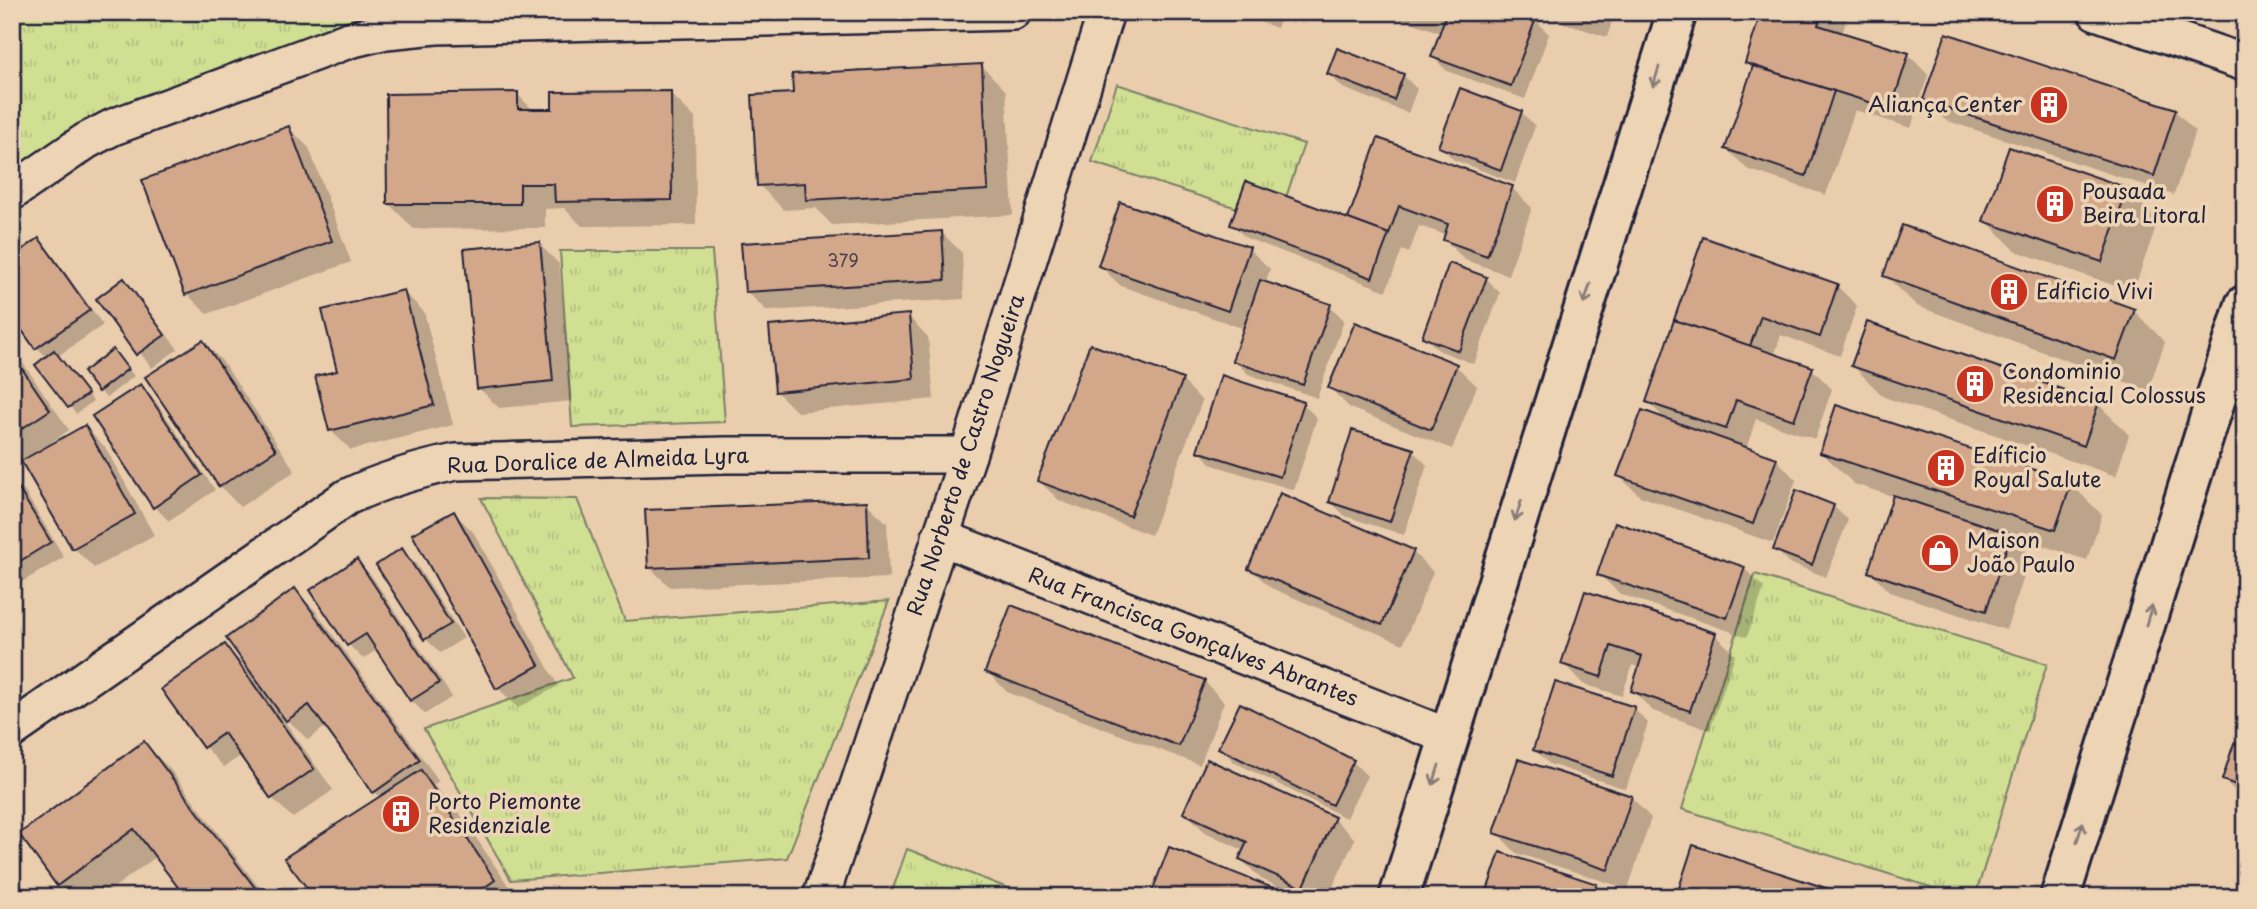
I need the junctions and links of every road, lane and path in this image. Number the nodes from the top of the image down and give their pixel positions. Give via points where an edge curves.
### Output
1 (1013, 12) edge
2 (1106, 12) edge
3 (1676, 12) edge
4 (2096, 12) edge
5 (2245, 63) edge
6 (12, 192) edge
7 (2245, 305) edge
8 (968, 455) junction
9 (940, 537) junction
10 (12, 730) edge
11 (1447, 736) junction
12 (821, 897) edge
13 (1399, 897) edge
14 (2060, 897) edge

1 - 6 street via 386,31 349,40 113,127
2 - 8 street, Rua Norberto de Castro Nogueira
3 -> 11 main road
4 - 5 street
14 -> 7 main road
8 - 9 street, Rua Norberto de Castro Nogueira
8 - 10 street, Rua Doralice de Almeida Lyra via 456,462 413,472 347,498 304,525
9 - 11 street, Rua Francisca Gonçalves Abrantes
9 - 12 street, Rua Norberto de Castro Nogueira
11 -> 13 main road

